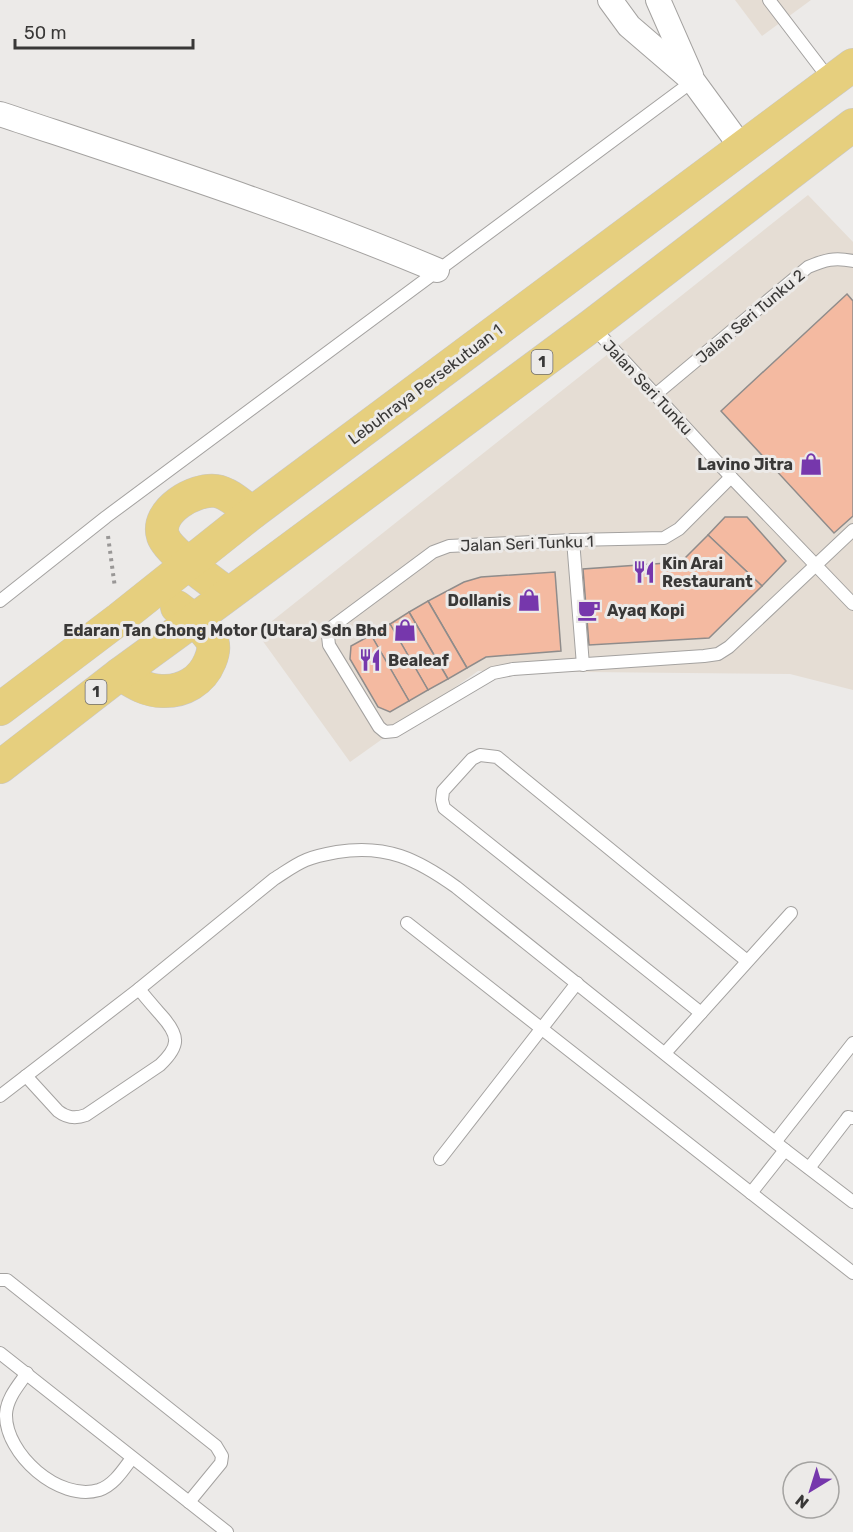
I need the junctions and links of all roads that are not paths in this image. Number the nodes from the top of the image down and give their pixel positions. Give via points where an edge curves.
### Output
1 (610, 0) edge
2 (658, 0) edge
3 (769, 0) edge
4 (842, 73) edge
5 (693, 81) junction
6 (0, 114) edge
7 (853, 125) edge
8 (742, 148) junction
9 (853, 261) edge
10 (437, 270) junction
11 (591, 326) junction
12 (655, 395) junction
13 (731, 477) junction
14 (252, 513) junction
15 (853, 530) edge
16 (573, 540) junction
17 (189, 563) junction
18 (817, 565) junction
19 (154, 590) junction
20 (228, 594) junction
21 (0, 601) edge
22 (853, 604) edge
23 (194, 620) junction
24 (583, 665) junction
25 (120, 674) junction
26 (0, 709) edge
27 (0, 767) edge
28 (791, 913) dead end
29 (407, 923) dead end
30 (747, 961) junction
31 (577, 983) junction
32 (139, 989) junction
33 (701, 1013) junction
34 (542, 1029) junction
35 (853, 1044) edge
36 (665, 1053) junction
37 (26, 1076) junction
38 (0, 1096) edge
39 (853, 1118) edge
40 (781, 1146) junction
41 (440, 1159) dead end
42 (809, 1168) junction
43 (751, 1193) junction
44 (853, 1202) edge
45 (853, 1273) edge
46 (0, 1280) edge
47 (0, 1353) edge
48 (27, 1373) junction
49 (132, 1458) junction
50 (189, 1502) junction
51 (227, 1532) edge

1 - 5 street via 629,26
2 - 5 street
3 - 4 lane
4 - 8 highway, Lebuhraya Persekutuan 1
5 - 8 street
5 - 10 lane
6 - 10 street via 300,215
7 - 11 highway, 1
8 - 14 highway, Lebuhraya Persekutuan 1
9 - 12 lane, Jalan Seri Tunku 2 via 827,259 808,267
10 - 21 lane
11 - 12 lane, Jalan Seri Tunku
11 - 20 highway, 1
12 - 13 lane, Jalan Seri Tunku
13 - 16 lane, Jalan Seri Tunku 1 via 679,529 664,537
13 - 18 lane, Jalan Seri Tunku
14 - 17 highway, Lebuhraya Persekutuan 1
14 - 17 highway via 216,491 181,500 162,529 170,548
15 - 18 lane
16 - 24 lane
16 - 24 lane, Jalan Seri Tunku 1 via 449,546 433,552 332,627 328,645 379,727 386,732 395,731 493,673
17 - 19 highway, Lebuhraya Persekutuan 1
17 - 20 highway
18 - 22 lane, Jalan Seri Tunku
18 - 24 lane via 718,654
19 - 23 highway
19 - 26 highway, Lebuhraya Persekutuan 1
20 - 23 highway, 1
23 - 25 highway, 1
23 - 25 highway via 214,648 207,669 197,680 187,687 161,692
25 - 27 highway, 1
28 - 30 lane
29 - 34 lane
30 - 33 lane
30 - 33 lane via 497,757 480,755 472,759 443,791 444,808
31 - 32 lane via 432,870 389,852 359,850 306,860 274,879
31 - 34 lane
31 - 36 lane
32 - 37 lane
32 - 37 lane via 175,1036 170,1055 160,1065 77,1118 58,1111
33 - 36 lane
34 - 41 lane
34 - 43 lane
35 - 40 lane
36 - 40 lane
37 - 38 lane
39 - 42 lane via 848,1117
40 - 42 lane
40 - 43 lane
42 - 44 lane
43 - 45 lane
46 - 50 lane via 7,1280 216,1446 221,1463
47 - 48 lane
48 - 49 lane
48 - 49 lane via 8,1402 6,1418 14,1443 39,1473 61,1487 98,1490 112,1483
49 - 50 lane
50 - 51 lane

